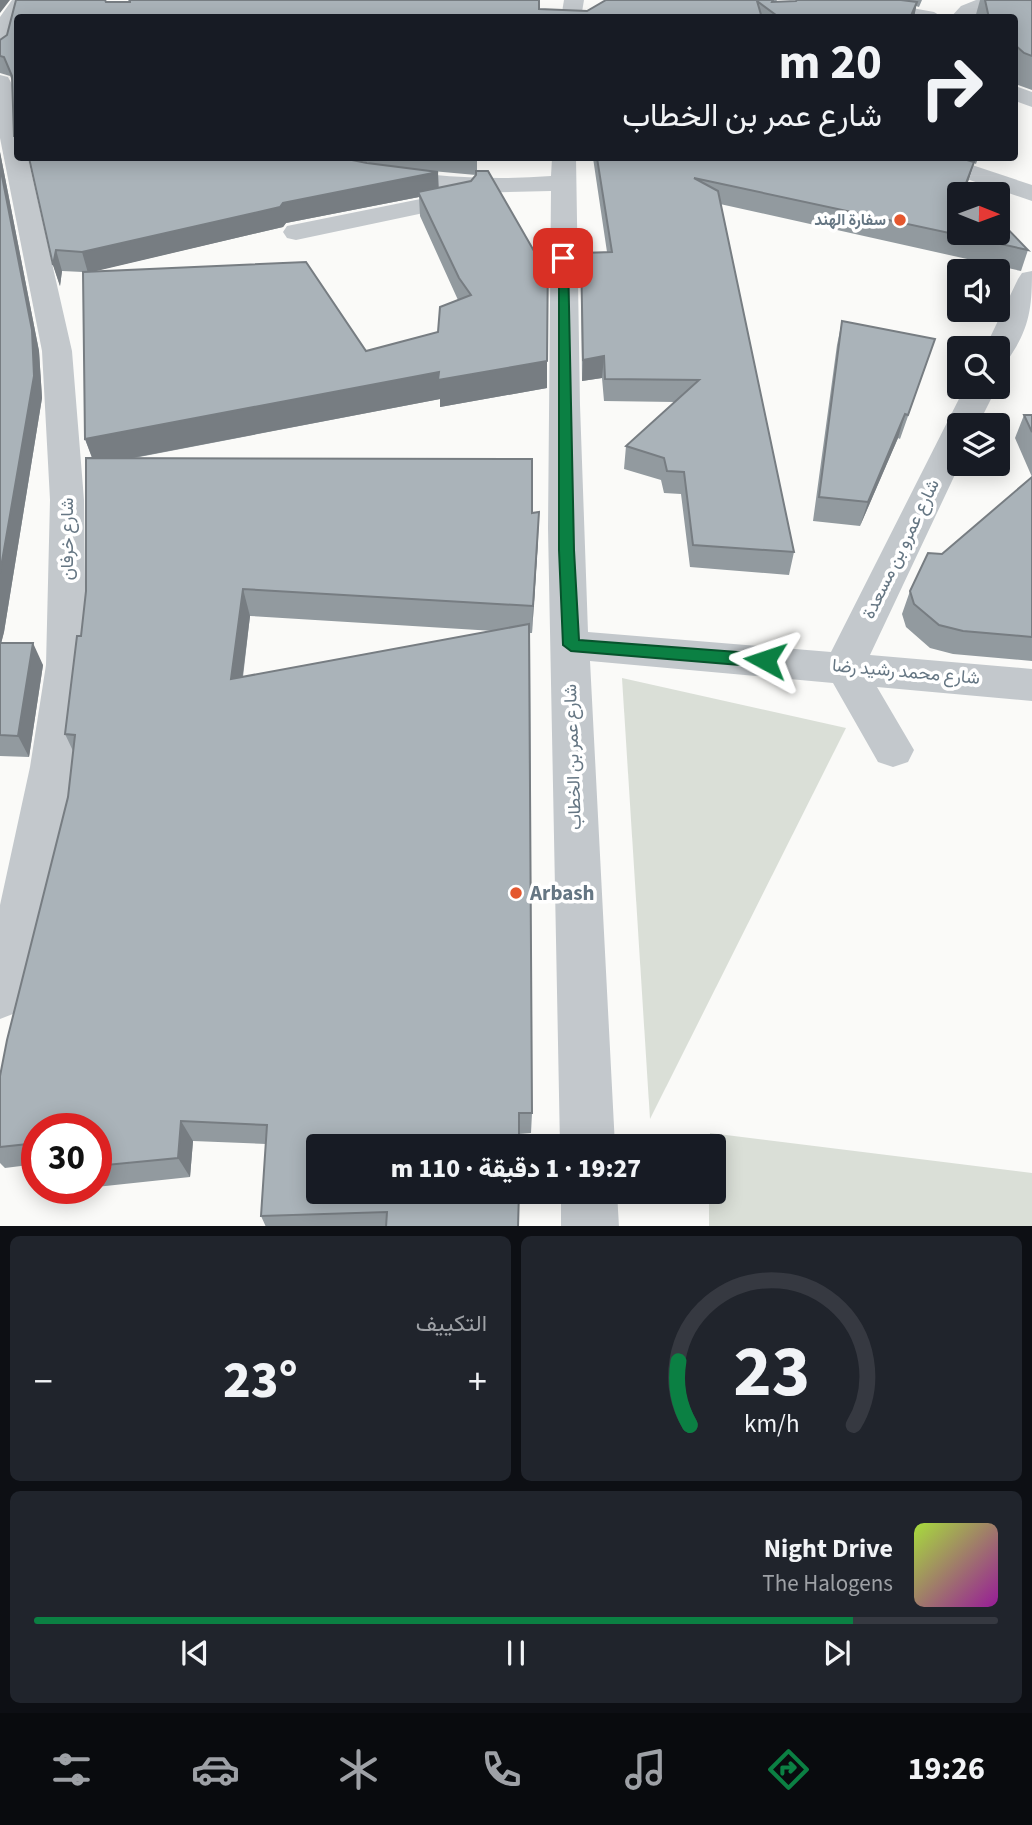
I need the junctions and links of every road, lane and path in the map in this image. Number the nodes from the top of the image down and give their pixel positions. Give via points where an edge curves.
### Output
1 (22, 0) edge
2 (836, 0) edge
3 (994, 0) edge
4 (911, 14) edge
5 (964, 14) edge
6 (0, 52) edge
7 (0, 82) edge
8 (14, 148) edge
9 (17, 161) edge
10 (937, 161) edge
11 (337, 162) edge
12 (563, 170) edge
13 (512, 187) junction
14 (1032, 193) edge
15 (296, 232) dead end
16 (1032, 279) edge
17 (1025, 312) edge
18 (1009, 336) edge
19 (947, 456) edge
20 (571, 645) junction
21 (844, 667) junction
22 (1032, 685) edge
23 (893, 750) dead end
24 (0, 995) edge
25 (587, 1134) edge
26 (589, 1204) edge
27 (590, 1226) edge

1 - 6 street via 6,23
2 - 4 street
3 - 5 street
7 - 8 street, شارع خرفان
9 - 24 street, شارع خرفان via 57,351 68,500 66,665 52,767
10 - 14 street
11 - 13 street via 418,182
12 - 13 street
12 - 20 street, شارع عمر بن الخطاب
13 - 15 street
16 - 17 street
17 - 18 street
19 - 21 street, شارع عمرو بن مسعدة
20 - 21 street, شارع محمد رشيد رضا
20 - 25 street, شارع عمر بن الخطاب
21 - 22 street, شارع محمد رشيد رضا
21 - 23 street
26 - 27 street

